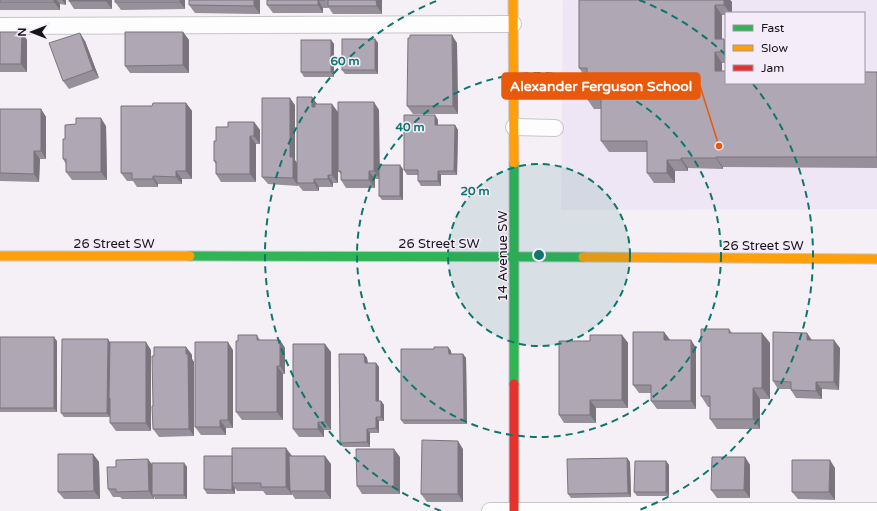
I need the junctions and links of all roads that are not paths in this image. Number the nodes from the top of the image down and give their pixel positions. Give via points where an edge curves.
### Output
1 (513, 0) edge
2 (514, 24) junction
3 (0, 26) edge
4 (514, 127) junction
5 (555, 128) dead end
6 (0, 256) edge
7 (516, 256) junction
8 (877, 258) edge
9 (490, 511) edge
10 (514, 511) edge
11 (877, 511) edge

1 - 2 street, 14 Avenue SW
2 - 3 lane
2 - 4 street, 14 Avenue SW
4 - 5 lane
4 - 7 street, 14 Avenue SW
6 - 7 street, 26 Street SW
7 - 8 street, 26 Street SW
7 - 10 street, 14 Avenue SW
9 - 10 lane
10 - 11 lane

